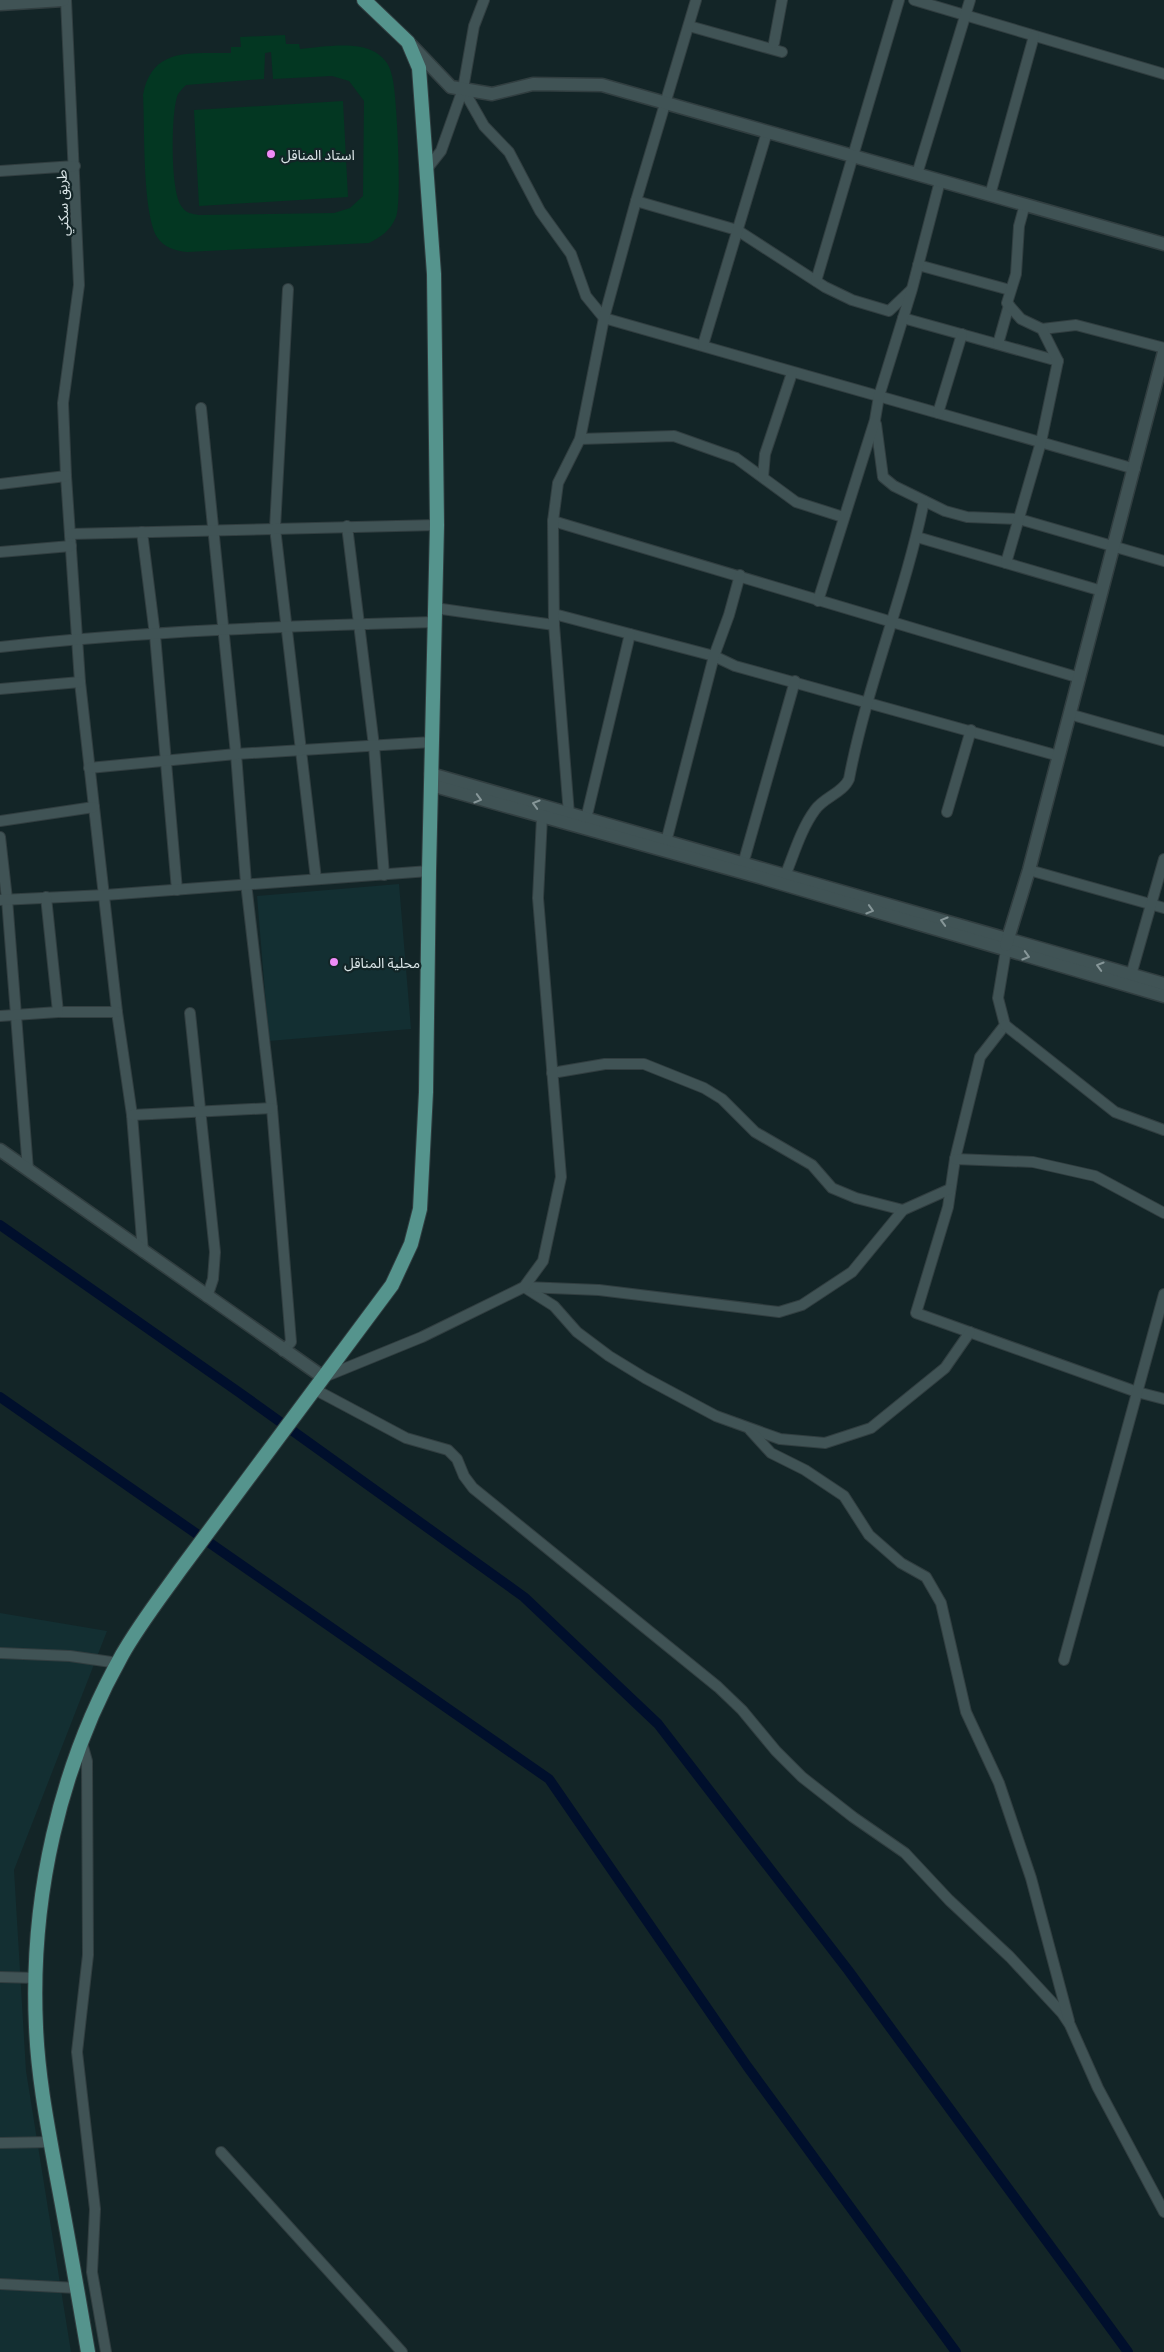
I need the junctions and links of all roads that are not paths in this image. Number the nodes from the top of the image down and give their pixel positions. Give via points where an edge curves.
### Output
1 (65, 0) edge
2 (364, 0) edge
3 (484, 0) edge
4 (696, 0) edge
5 (782, 0) edge
6 (900, 0) edge
7 (914, 0) edge
8 (970, 0) edge
9 (0, 4) edge
10 (965, 15) junction
11 (689, 26) junction
12 (395, 27) junction
13 (1034, 36) junction
14 (774, 43) dead end
15 (782, 52) dead end
16 (1164, 74) edge
17 (463, 89) junction
18 (666, 104) junction
19 (766, 132) junction
20 (853, 156) junction
21 (75, 166) junction
22 (426, 170) junction
23 (0, 171) edge
24 (917, 174) junction
25 (940, 181) junction
26 (990, 195) junction
27 (636, 200) junction
28 (1025, 204) junction
29 (737, 230) junction
30 (1164, 244) edge
31 (918, 265) junction
32 (816, 281) junction
33 (288, 289) dead end
34 (912, 289) junction
35 (1010, 290) junction
36 (1009, 305) junction
37 (604, 318) junction
38 (903, 318) junction
39 (1042, 329) junction
40 (962, 334) junction
41 (998, 344) junction
42 (703, 345) junction
43 (1164, 348) edge
44 (1164, 352) edge
45 (1058, 361) junction
46 (792, 373) junction
47 (879, 396) junction
48 (200, 408) dead end
49 (938, 413) junction
50 (875, 420) junction
51 (580, 439) junction
52 (1040, 442) junction
53 (1134, 469) junction
54 (66, 476) junction
55 (763, 477) junction
56 (0, 484) edge
57 (924, 502) junction
58 (843, 517) junction
59 (1019, 519) junction
60 (553, 521) junction
61 (437, 525) junction
62 (347, 526) junction
63 (275, 528) junction
64 (213, 530) junction
65 (142, 532) junction
66 (70, 534) junction
67 (917, 537) junction
68 (71, 546) junction
69 (1114, 546) junction
70 (0, 552) edge
71 (1164, 561) edge
72 (1006, 563) junction
73 (740, 575) junction
74 (1102, 591) junction
75 (818, 601) junction
76 (435, 608) junction
77 (554, 619) junction
78 (890, 621) junction
79 (434, 622) junction
80 (360, 624) junction
81 (287, 627) junction
82 (223, 631) junction
83 (630, 634) junction
84 (155, 635) junction
85 (77, 640) junction
86 (0, 647) edge
87 (714, 656) junction
88 (1080, 678) junction
89 (796, 681) junction
90 (80, 682) junction
91 (0, 689) edge
92 (867, 702) junction
93 (1069, 714) junction
94 (971, 730) junction
95 (1164, 740) edge
96 (432, 742) junction
97 (374, 746) junction
98 (301, 750) junction
99 (236, 754) junction
100 (1058, 756) junction
101 (166, 761) junction
102 (89, 768) junction
103 (431, 779) junction
104 (94, 807) junction
105 (947, 812) dead end
106 (569, 814) junction
107 (542, 817) junction
108 (586, 819) junction
109 (0, 821) edge
110 (0, 837) edge
111 (666, 842) junction
112 (1164, 859) edge
113 (743, 864) junction
114 (1029, 870) junction
115 (429, 871) junction
116 (384, 875) junction
117 (786, 876) junction
118 (316, 879) junction
119 (246, 884) junction
120 (177, 890) junction
121 (105, 895) junction
122 (46, 897) junction
123 (4, 899) edge
124 (1151, 904) junction
125 (1164, 908) edge
126 (1006, 944) junction
127 (1131, 975) junction
128 (1164, 984) edge
129 (1164, 996) edge
130 (58, 1012) junction
131 (117, 1012) junction
132 (190, 1013) dead end
133 (15, 1014) junction
134 (0, 1016) edge
135 (1005, 1025) junction
136 (552, 1072) junction
137 (272, 1108) junction
138 (201, 1111) junction
139 (132, 1115) junction
140 (1164, 1130) edge
141 (0, 1150) edge
142 (955, 1159) junction
143 (28, 1170) junction
144 (950, 1189) junction
145 (904, 1210) junction
146 (1164, 1213) edge
147 (142, 1252) junction
148 (524, 1287) junction
149 (1164, 1294) edge
150 (207, 1298) junction
151 (970, 1332) junction
152 (283, 1351) junction
153 (323, 1377) junction
154 (314, 1389) junction
155 (1137, 1392) junction
156 (1164, 1398) edge
157 (750, 1430) junction
158 (0, 1653) edge
159 (1064, 1660) dead end
160 (118, 1663) junction
161 (82, 1743) junction
162 (0, 1977) edge
163 (36, 1978) junction
164 (1070, 2026) junction
165 (51, 2142) junction
166 (0, 2143) edge
167 (221, 2152) dead end
168 (1164, 2212) edge
169 (0, 2284) edge
170 (77, 2288) junction
171 (88, 2352) edge
172 (106, 2352) edge
173 (402, 2352) edge

1 - 9 street
1 - 21 street, طريق سكني
2 - 12 main road
3 - 17 street via 474,26
4 - 11 street
5 - 14 street
6 - 20 street
7 - 10 street
8 - 10 street
10 - 13 street
10 - 24 street
11 - 15 street
11 - 18 street
12 - 17 street via 451,87
12 - 22 main road via 408,42 419,68
13 - 16 street
13 - 26 street
17 - 18 street via 492,94 533,84 602,85
17 - 22 street via 441,151
17 - 37 street via 484,126 509,152 540,211 571,254 586,296
18 - 19 street
18 - 27 street
19 - 20 street
19 - 29 street
20 - 24 street
20 - 32 street
21 - 23 street
21 - 54 street, طريق سكني via 79,285 63,403
22 - 61 main road via 434,274
24 - 25 street
25 - 26 street
25 - 31 street
26 - 28 street
27 - 29 street
27 - 37 street
28 - 30 street
28 - 35 street via 1019,226 1016,274
29 - 32 street
29 - 42 street
31 - 34 street
31 - 35 street
32 - 34 street via 852,300 889,311
33 - 63 street
34 - 38 street
35 - 36 street
36 - 39 street via 1021,319
36 - 41 street
37 - 42 street
37 - 51 street
38 - 40 street
38 - 47 street
39 - 43 street via 1076,325
39 - 45 street
40 - 41 street
40 - 49 street
41 - 45 street
42 - 46 street
44 - 53 street
45 - 52 street
46 - 47 street
46 - 55 street via 766,454
47 - 49 street
47 - 50 street
48 - 64 street
49 - 52 street
50 - 57 street via 883,477
50 - 58 street
51 - 55 street via 674,436 736,458
51 - 60 street via 558,483
52 - 53 street
52 - 59 street
53 - 69 street
54 - 56 street
54 - 66 street, طريق سكني
55 - 58 street via 796,502
57 - 59 street via 967,517
57 - 67 street
58 - 75 street
59 - 69 street
59 - 72 street
60 - 73 street
60 - 77 street
61 - 62 street
61 - 76 main road
62 - 63 street
62 - 80 street
63 - 64 street
63 - 81 street
64 - 65 street
64 - 82 street
65 - 66 street
65 - 84 street
66 - 68 street, طريق سكني
67 - 72 street
67 - 78 street
68 - 70 street
68 - 85 street, طريق سكني
69 - 71 street
69 - 74 street
72 - 74 street
73 - 75 street via 808,595
73 - 87 street via 730,615
74 - 88 street
75 - 78 street
76 - 77 street
76 - 79 main road
77 - 83 street
77 - 106 street
78 - 88 street
78 - 92 street
79 - 80 street
79 - 96 main road
80 - 81 street
80 - 97 street
81 - 82 street
81 - 98 street
82 - 84 street
82 - 99 street
83 - 87 street
83 - 108 street
84 - 85 street
84 - 101 street
85 - 86 street
85 - 90 street, طريق سكني
87 - 89 street via 735,666
87 - 111 street
88 - 93 street
89 - 92 street
89 - 113 street
90 - 91 street
90 - 102 street, طريق سكني
92 - 94 street
92 - 117 street via 848,782 815,810
93 - 95 street
93 - 100 street
94 - 100 street
94 - 105 street
96 - 97 street
96 - 103 main road
97 - 98 street
97 - 116 street
98 - 99 street
98 - 118 street
99 - 101 street
99 - 119 street
100 - 114 street
101 - 102 street
101 - 120 street
102 - 104 street, طريق سكني
106 -> 103 street
103 -> 107 street
103 - 115 main road
104 - 109 street
104 - 121 street, طريق سكني
106 - 108 street
107 -> 126 street
107 - 136 street via 538,898
108 - 111 street
110 - 123 street
111 - 113 street
112 - 124 street
113 - 117 street
114 - 124 street
114 - 126 street
115 - 116 street
115 - 153 main road via 426,1082 420,1209 411,1244 392,1285
116 - 118 street
126 -> 117 street
118 - 119 street
119 - 120 street
119 - 137 street
120 - 121 street
121 - 122 street
121 - 131 street, طريق سكني
122 - 123 street
122 - 130 street
123 - 133 street
124 - 125 street
124 - 127 street
127 -> 126 street
126 -> 129 street
126 - 135 street via 998,998
127 - 128 street
130 - 131 street
130 - 133 street
131 - 139 street, طريق سكني
132 - 138 street
133 - 134 street
133 - 143 street
135 - 140 street via 1115,1112
135 - 142 street via 980,1057
136 - 145 street via 596,1065 644,1064 704,1088 722,1099 755,1132 812,1165 832,1188 856,1198
136 - 148 street via 561,1177 544,1261
137 - 138 street
137 - 152 street via 291,1342
138 - 139 street
138 - 150 street via 215,1252 213,1279
139 - 147 street, طريق سكني
141 - 143 street
142 - 144 street
142 - 146 street via 1033,1162 1095,1176
143 - 147 street
144 - 145 street
144 - 151 street via 948,1207 916,1313
145 - 148 street via 852,1272 802,1306 779,1312 599,1290
147 - 150 street
148 - 153 street via 422,1337
148 - 157 street via 554,1306 577,1332 609,1356 678,1397
149 - 155 street
150 - 152 street
151 - 155 street
151 - 157 street via 945,1368 870,1428 825,1442 780,1440
152 - 153 street
153 - 154 main road
154 - 160 main road via 145,1618
154 - 164 street via 406,1438 448,1450 479,1493 722,1690 802,1777 905,1853 1010,1957
155 - 156 street
155 - 159 street
157 - 164 street via 771,1453 805,1470 844,1496 869,1535 901,1563 926,1577 941,1603 966,1712 999,1782 1031,1878
158 - 160 street via 70,1656
160 - 161 main road
161 - 163 main road via 65,1792 44,1881
161 - 172 street via 87,1761 88,1955 77,2052 95,2209 92,2272
162 - 163 street
163 - 165 main road via 41,2086
164 - 168 street via 1098,2088
165 - 166 street
165 - 170 main road
167 - 173 street
169 - 170 street
170 - 171 main road

